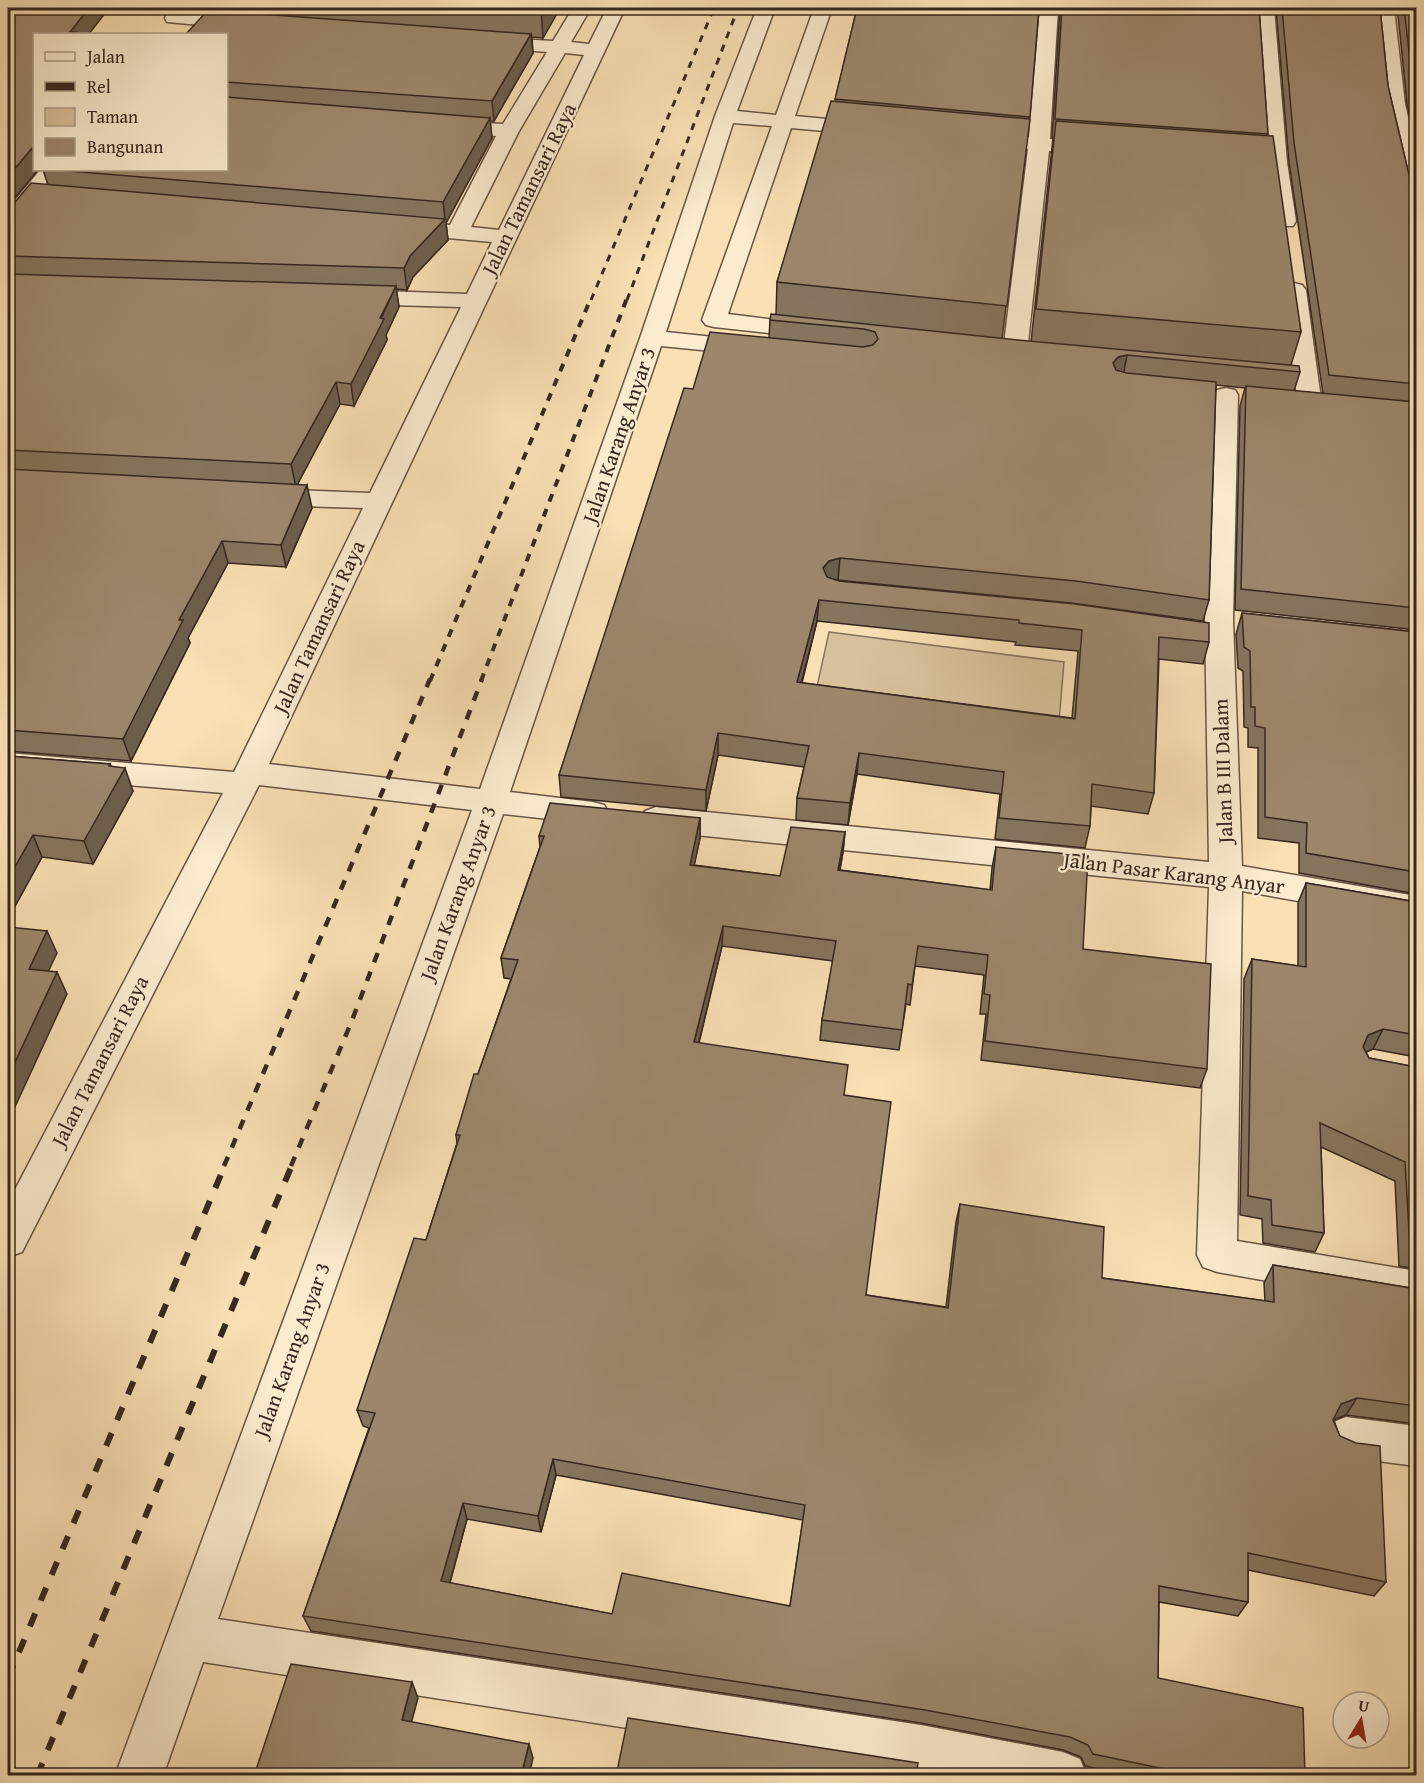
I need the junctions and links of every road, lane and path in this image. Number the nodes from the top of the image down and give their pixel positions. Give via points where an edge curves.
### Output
1 (582, 8) edge
2 (616, 8) edge
3 (766, 8) edge
4 (823, 8) edge
5 (1049, 8) edge
6 (1265, 8) edge
7 (1376, 8) edge
8 (1385, 8) edge
9 (1406, 8) edge
10 (183, 17) edge
11 (260, 24) edge
12 (162, 33) edge
13 (463, 40) edge
14 (558, 47) junction
15 (596, 50) junction
16 (725, 116) junction
17 (782, 121) junction
18 (429, 125) edge
19 (509, 131) junction
20 (887, 131) edge
21 (957, 137) edge
22 (1039, 145) junction
23 (1111, 150) edge
24 (1253, 160) edge
25 (1277, 162) junction
26 (50, 171) edge
27 (62, 171) edge
28 (1416, 194) edge
29 (32, 196) edge
30 (8, 222) edge
31 (385, 226) edge
32 (457, 232) junction
33 (506, 237) junction
34 (1288, 242) edge
35 (1291, 265) edge
36 (328, 296) edge
37 (476, 301) junction
38 (842, 334) edge
39 (652, 338) junction
40 (992, 350) edge
41 (818, 354) edge
42 (1038, 355) edge
43 (1014, 367) junction
44 (238, 495) edge
45 (378, 501) junction
46 (8, 764) edge
47 (246, 778) junction
48 (490, 803) junction
49 (1226, 876) junction
50 (1416, 909) edge
51 (8, 1240) edge
52 (1416, 1289) edge
53 (1346, 1437) edge
54 (1416, 1446) edge
55 (189, 1636) junction
56 (140, 1776) edge
57 (1063, 1776) edge

1 - 14 street
2 - 15 street, Jalan Tamansari Raya
3 - 16 street, Jalan Karang Anyar 3
4 - 17 street
5 - 22 street
6 - 25 street
7 - 8 street
8 - 9 street
8 - 28 street via 1395,104
10 - 11 street
10 - 12 street
13 - 14 street
14 - 15 street
14 - 19 street
15 - 33 street, Jalan Tamansari Raya
16 - 17 street
16 - 39 street, Jalan Karang Anyar 3
17 - 20 street
17 - 38 street via 714,320
18 - 19 street
19 - 32 street
21 - 22 street
22 - 23 street
22 - 43 street
24 - 25 street
25 - 34 street
26 - 29 street
27 - 29 street
29 - 30 street
31 - 32 street
32 - 33 street
33 - 37 street, Jalan Tamansari Raya
35 - 49 street, Jalan B III Dalam via 1309,395 1228,389 1219,627
36 - 37 street
37 - 45 street, Jalan Tamansari Raya
39 - 41 street
39 - 48 street, Jalan Karang Anyar 3
40 - 43 street
42 - 43 street
44 - 45 street
45 - 47 street, Jalan Tamansari Raya
46 - 47 street, Jalan Pasar Karang Anyar
47 - 48 street, Jalan Pasar Karang Anyar
47 - 51 street, Jalan Tamansari Raya
48 - 49 street, Jalan Pasar Karang Anyar
48 - 55 street, Jalan Karang Anyar 3
49 - 50 street, Jalan Pasar Karang Anyar
49 - 52 street, Jalan B III Dalam via 1218,1255
53 - 54 street
55 - 56 street, Jalan Karang Anyar 3
55 - 57 street via 898,1745

